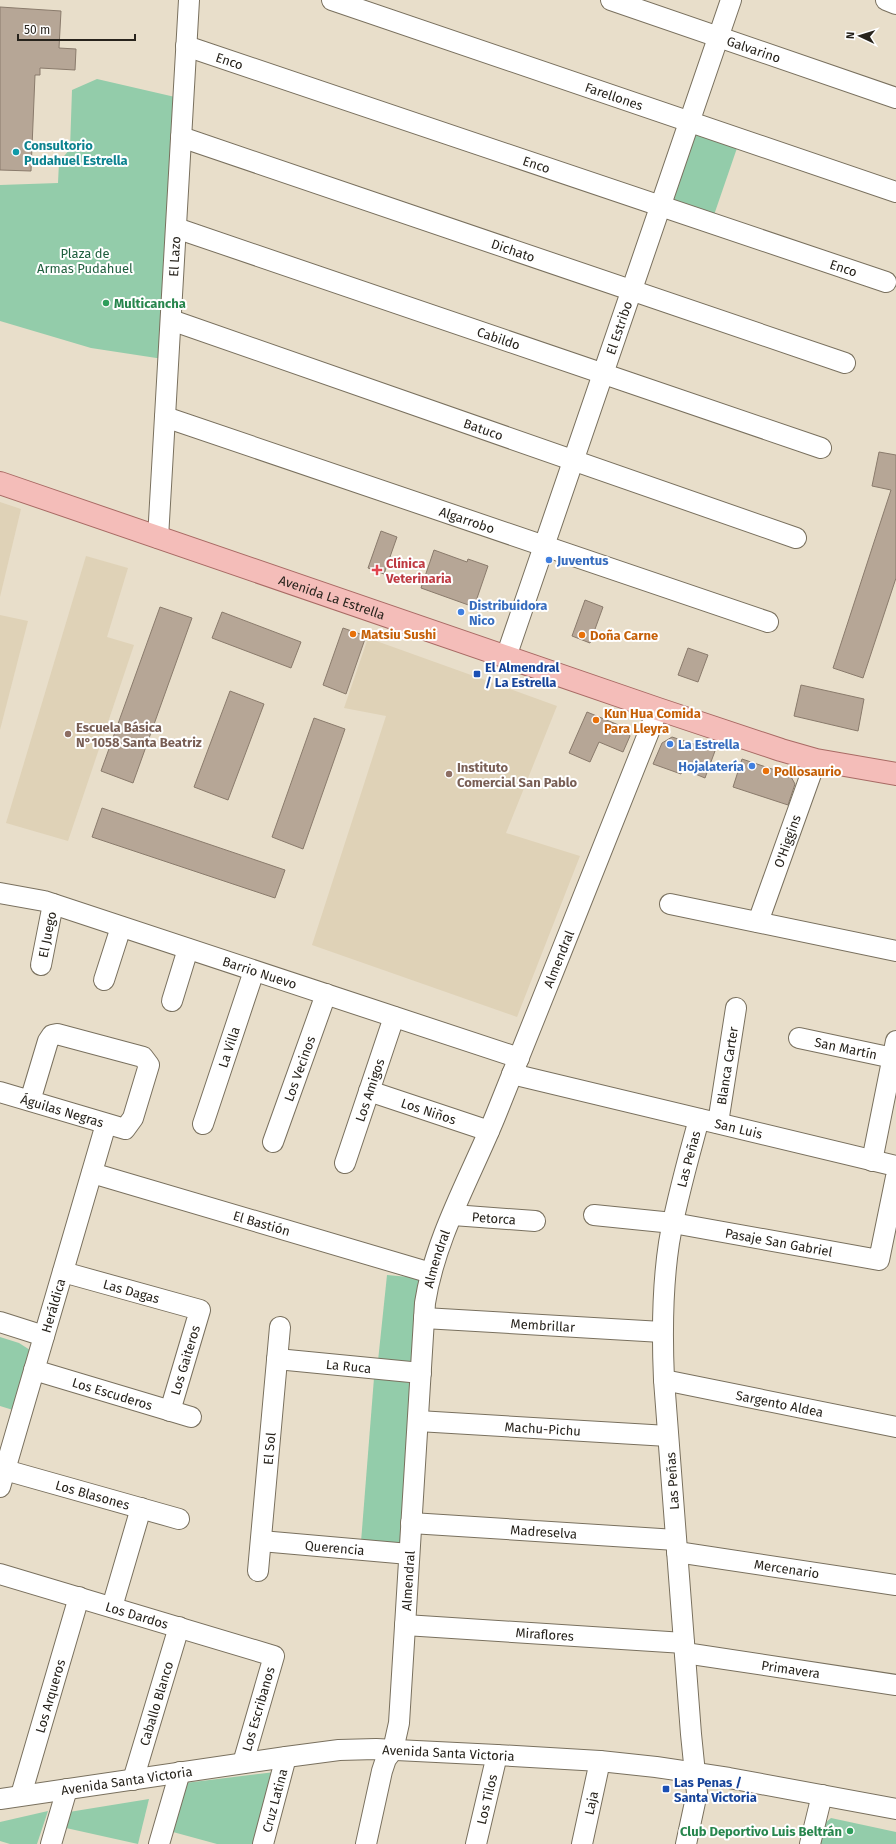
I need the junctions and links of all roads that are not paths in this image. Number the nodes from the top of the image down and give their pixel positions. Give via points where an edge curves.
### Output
1 (189, 0) edge
2 (332, 0) edge
3 (611, 0) edge
4 (731, 0) edge
5 (886, 0) edge
6 (896, 4) edge
7 (719, 37) junction
8 (186, 46) junction
9 (896, 98) edge
10 (690, 121) junction
11 (181, 137) junction
12 (896, 192) edge
13 (661, 206) junction
14 (176, 228) junction
15 (886, 282) dead end
16 (632, 290) junction
17 (171, 320) junction
18 (845, 363) dead end
19 (603, 373) junction
20 (165, 417) junction
21 (821, 448) dead end
22 (574, 460) junction
23 (0, 483) edge
24 (158, 538) junction
25 (796, 538) dead end
26 (544, 546) junction
27 (768, 622) dead end
28 (506, 657) junction
29 (658, 709) junction
30 (816, 760) junction
31 (896, 774) edge
32 (0, 893) edge
33 (53, 904) junction
34 (670, 904) dead end
35 (758, 922) junction
36 (122, 927) junction
37 (188, 949) junction
38 (896, 951) edge
39 (41, 965) dead end
40 (254, 971) junction
41 (104, 980) dead end
42 (326, 994) junction
43 (172, 1001) dead end
44 (736, 1008) dead end
45 (394, 1017) junction
46 (799, 1038) dead end
47 (894, 1049) edge
48 (515, 1066) junction
49 (370, 1090) junction
50 (0, 1092) edge
51 (30, 1101) junction
52 (699, 1119) junction
53 (718, 1123) junction
54 (203, 1124) dead end
55 (116, 1127) junction
56 (489, 1131) junction
57 (273, 1142) dead end
58 (872, 1161) junction
59 (345, 1163) dead end
60 (896, 1166) edge
61 (92, 1173) junction
62 (896, 1177) edge
63 (453, 1215) junction
64 (594, 1215) dead end
65 (535, 1221) dead end
66 (673, 1223) junction
67 (63, 1272) junction
68 (431, 1273) junction
69 (200, 1310) joint
70 (424, 1318) junction
71 (0, 1322) edge
72 (280, 1327) dead end
73 (662, 1332) junction
74 (44, 1336) junction
75 (277, 1359) junction
76 (34, 1370) junction
77 (421, 1373) junction
78 (664, 1380) junction
79 (170, 1411) junction
80 (191, 1417) dead end
81 (418, 1421) junction
82 (896, 1427) edge
83 (668, 1436) junction
84 (3, 1478) edge
85 (141, 1508) junction
86 (179, 1519) dead end
87 (411, 1523) junction
88 (260, 1541) junction
89 (677, 1546) junction
90 (409, 1554) junction
91 (258, 1571) dead end
92 (0, 1574) edge
93 (896, 1585) edge
94 (79, 1597) junction
95 (112, 1607) junction
96 (404, 1625) junction
97 (179, 1627) junction
98 (684, 1648) junction
99 (274, 1656) joint
100 (896, 1685) edge
101 (393, 1750) junction
102 (497, 1754) junction
103 (286, 1757) junction
104 (600, 1761) junction
105 (243, 1763) junction
106 (180, 1772) junction
107 (694, 1772) junction
108 (133, 1780) junction
109 (67, 1789) junction
110 (21, 1795) junction
111 (822, 1795) junction
112 (0, 1798) edge
113 (896, 1808) edge
114 (51, 1844) edge
115 (159, 1844) edge
116 (262, 1844) edge
117 (366, 1844) edge
118 (476, 1844) edge
119 (582, 1844) edge
120 (686, 1844) edge
121 (810, 1844) edge

1 - 8 street, El Lazo
2 - 10 street, Farellones
3 - 7 street, Galvarino
4 - 7 street, El Estribo
5 - 6 street
7 - 9 street, Galvarino
7 - 10 street, El Estribo
8 - 11 street, El Lazo
8 - 13 street, Enco
10 - 12 street, Farellones
10 - 13 street, El Estribo
11 - 14 street, El Lazo
11 - 16 street, Dichato
13 - 15 street, Enco
13 - 16 street, El Estribo
14 - 17 street, El Lazo
14 - 19 street, Cabildo
16 - 18 street, Dichato
16 - 19 street, El Estribo
17 - 20 street, El Lazo
17 - 22 street, Batuco
19 - 21 street, Cabildo
19 - 22 street, El Estribo
20 - 24 street, El Lazo
20 - 26 street, Algarrobo
22 - 25 street, Batuco
22 - 26 street, El Estribo
23 - 24 main road, Avenida La Estrella
24 - 28 main road, Avenida La Estrella
26 - 27 street, Algarrobo
26 - 28 street, El Estribo
28 - 29 main road, Avenida La Estrella
29 - 30 main road, Avenida La Estrella
29 - 48 street, Almendral
30 - 31 main road, Avenida La Estrella
30 - 35 street, O'Higgins
32 - 33 street, Barrio Nuevo via 34,898
33 - 36 street, Barrio Nuevo
33 - 39 street, El Juego
34 - 35 street
35 - 38 street
36 - 37 street, Barrio Nuevo
36 - 41 street
37 - 40 street, Barrio Nuevo
37 - 43 street
40 - 42 street, Barrio Nuevo
40 - 54 street, La Villa
42 - 45 street, Barrio Nuevo
42 - 57 street, Los Vecinos
44 - 53 street, Blanca Carter
45 - 48 street, Barrio Nuevo
45 - 49 street, Los Amigos
46 - 47 street, San Martín
47 - 58 street, San Martín
48 - 52 street, San Luis
48 - 56 street, Almendral
49 - 56 street, Los Niños
49 - 59 street, Los Amigos
50 - 51 street, Águilas Negras
51 - 55 street, Águilas Negras
51 - 55 street, Heráldica via 52,1035 61,1034 143,1057 148,1068 133,1118
52 - 53 street, San Luis
52 - 66 street, Las Peñas
53 - 58 street, San Luis
55 - 61 street, Heráldica
56 - 63 street, Almendral
58 - 60 street, San Luis
61 - 67 street, Heráldica
61 - 68 street, El Bastión
62 - 66 street, Pasaje San Gabriel via 879,1260
63 - 65 street, Petorca
63 - 68 street, Almendral
64 - 66 street, Pasaje San Gabriel
66 - 73 street, Las Peñas via 666,1270
67 - 69 street, Las Dagas
67 - 74 street, Heráldica
68 - 70 street, Almendral
69 - 79 street, Los Gaiteros
70 - 73 street, Membrillar
70 - 77 street, Almendral
71 - 74 street
72 - 75 street, El Sol
73 - 78 street, Las Peñas
74 - 76 street, Heráldica
75 - 77 street, La Ruca
75 - 88 street, El Sol
76 - 79 street, Los Escuderos
76 - 84 street, Heráldica
77 - 81 street, Almendral
78 - 82 street, Sargento Aldea
78 - 83 street, Las Peñas
79 - 80 street, Los Escuderos
81 - 83 street, Machu-Pichu
81 - 87 street, Almendral
83 - 89 street, Las Peñas
84 - 85 street, Los Blasones
85 - 86 street, Los Blasones
85 - 95 street
87 - 89 street, Madreselva
87 - 90 street, Almendral
88 - 90 street, Querencia
88 - 91 street, El Sol
89 - 93 street, Mercenario
89 - 98 street, Las Peñas
90 - 96 street, Almendral
92 - 94 street, Los Dardos
94 - 95 street, Los Dardos
94 - 110 street, Los Arqueros
95 - 97 street, Los Dardos
96 - 98 street, Miraflores
96 - 101 street, Almendral via 399,1723
97 - 99 street, Los Dardos
97 - 108 street, Caballo Blanco
98 - 100 street, Primavera
98 - 107 street, Las Peñas
99 - 105 street, Los Escribanos
101 - 102 street, Avenida Santa Victoria
101 - 103 street, Avenida Santa Victoria via 339,1750
101 - 117 street, Almendral via 386,1759 382,1771
102 - 104 street, Avenida Santa Victoria
102 - 118 street, Los Tilos
103 - 105 street, Avenida Santa Victoria
103 - 116 street, Cruz Latina
104 - 107 street, Avenida Santa Victoria
104 - 119 street, Laja
105 - 106 street, Avenida Santa Victoria
106 - 108 street, Avenida Santa Victoria
106 - 115 street
107 - 111 street, Avenida Santa Victoria
107 - 120 street, Las Peñas via 697,1793
108 - 109 street, Avenida Santa Victoria
109 - 110 street, Avenida Santa Victoria
109 - 114 street
110 - 112 street, Avenida Santa Victoria
111 - 113 street, Avenida Santa Victoria
111 - 121 street

